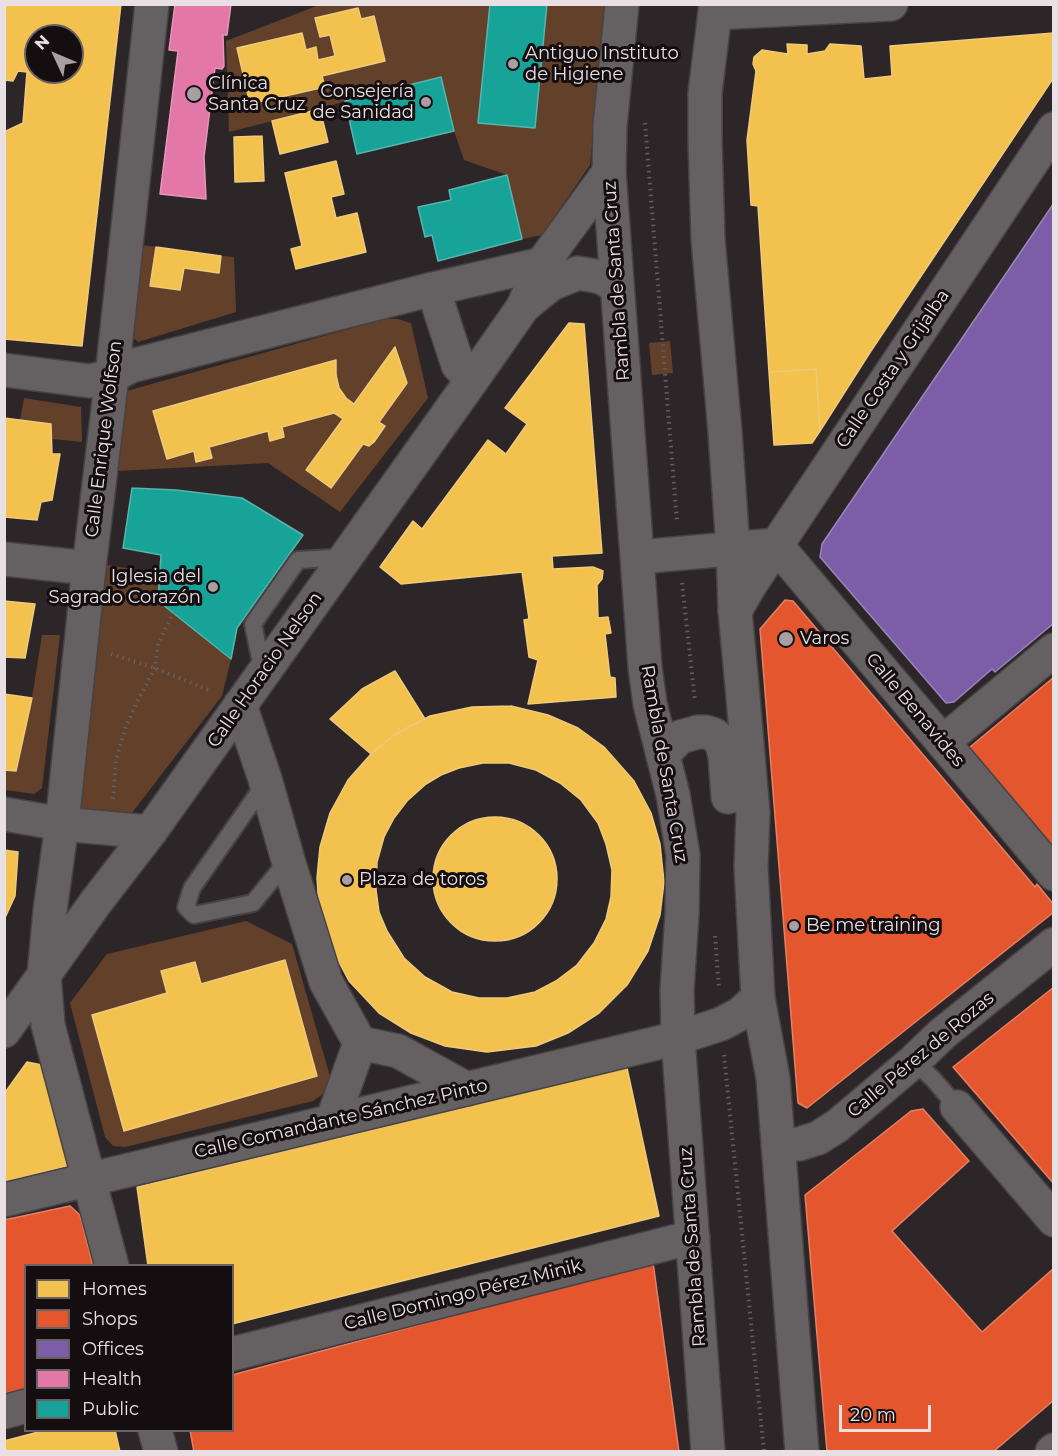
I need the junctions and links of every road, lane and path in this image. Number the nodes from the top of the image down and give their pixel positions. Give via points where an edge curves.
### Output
1 (152, 4) edge
2 (622, 4) edge
3 (891, 4) edge
4 (716, 8) edge
5 (1053, 129) edge
6 (609, 172) junction
7 (542, 264) junction
8 (617, 286) junction
9 (433, 289) junction
10 (523, 307) junction
11 (4, 370) edge
12 (112, 376) junction
13 (472, 380) junction
14 (776, 545) junction
15 (733, 549) junction
16 (638, 557) junction
17 (4, 560) edge
18 (88, 568) junction
19 (735, 611) junction
20 (173, 613) dead end
21 (81, 645) junction
22 (1053, 650) edge
23 (155, 668) junction
24 (240, 705) junction
25 (943, 742) junction
26 (663, 756) junction
27 (265, 778) junction
28 (4, 814) edge
29 (62, 824) junction
30 (112, 828) junction
31 (150, 832) junction
32 (288, 860) junction
33 (751, 867) junction
34 (55, 873) junction
35 (1053, 874) edge
36 (96, 902) junction
37 (1053, 944) edge
38 (45, 975) junction
39 (758, 998) junction
40 (4, 1031) edge
41 (678, 1038) junction
42 (360, 1043) junction
43 (914, 1061) junction
44 (467, 1089) junction
45 (957, 1107) joint
46 (332, 1121) junction
47 (778, 1145) junction
48 (90, 1180) junction
49 (4, 1200) edge
50 (1053, 1220) edge
51 (693, 1237) junction
52 (111, 1264) edge
53 (234, 1353) edge
54 (24, 1407) edge
55 (4, 1412) edge
56 (155, 1432) edge
57 (160, 1452) edge
58 (708, 1452) edge
59 (802, 1452) edge

1 - 12 street, Calle Enrique Wolfson
2 - 6 street, Rambla de Santa Cruz
3 - 4 street
4 - 15 street via 705,93 705,191
5 - 14 street, Calle Costa y Grijalba
6 - 7 street
6 - 8 street, Rambla de Santa Cruz
7 - 9 street
7 - 10 street
8 - 10 street via 601,277 578,273 550,284
8 - 16 street, Rambla de Santa Cruz
9 - 12 street via 131,366
9 - 13 street via 458,365
10 - 13 street, Calle Horacio Nelson
11 - 12 street via 90,381
12 - 18 street, Calle Enrique Wolfson
13 - 24 street, Calle Horacio Nelson
14 - 15 street
14 - 19 street, Calle Costa y Grijalba
14 - 25 street, Calle Benavides
15 - 16 street
15 - 19 street
16 - 26 street, Rambla de Santa Cruz via 650,704
17 - 18 street
18 - 21 street, Calle Enrique Wolfson
19 - 33 street via 753,813
20 - 23 path via 158,644
21 - 23 path
21 - 29 street, Calle Enrique Wolfson
22 - 25 street
23 - 24 path
23 - 30 path via 125,729 116,760
24 - 27 street
24 - 31 street, Calle Horacio Nelson
25 - 35 street, Calle Benavides
26 - 33 street via 680,737 698,732 715,735 725,756 730,820
26 - 41 street, Rambla de Santa Cruz via 674,795 683,855
27 - 32 street
27 - 32 lane via 192,888 186,907 194,915 253,903
28 - 29 street
29 - 30 street
29 - 34 street, Calle Enrique Wolfson
30 - 31 street
31 - 36 street, Calle Horacio Nelson
32 - 42 street via 327,982
33 - 39 street
34 - 36 street via 86,900
34 - 38 street, Calle Enrique Wolfson
36 - 38 street, Calle Horacio Nelson
37 - 43 street, Calle Pérez de Rozas
38 - 40 street, Calle Horacio Nelson
38 - 48 street, Calle Enrique Wolfson via 48,1025
39 - 41 street, Calle Comandante Sánchez Pinto via 721,1024
39 - 47 street via 773,1078
41 - 44 street, Calle Comandante Sánchez Pinto
41 - 51 street, Rambla de Santa Cruz
42 - 44 street via 399,1051
42 - 46 street
43 - 45 lane
43 - 47 street, Calle Pérez de Rozas via 831,1130 799,1144
44 - 46 street, Calle Comandante Sánchez Pinto
45 - 50 street
46 - 48 street, Calle Comandante Sánchez Pinto
47 - 59 street
48 - 49 street, Calle Comandante Sánchez Pinto
48 - 52 street, Calle Enrique Wolfson
51 - 53 street, Calle Domingo Pérez Minik
51 - 58 street, Rambla de Santa Cruz
54 - 55 street
56 - 57 street

